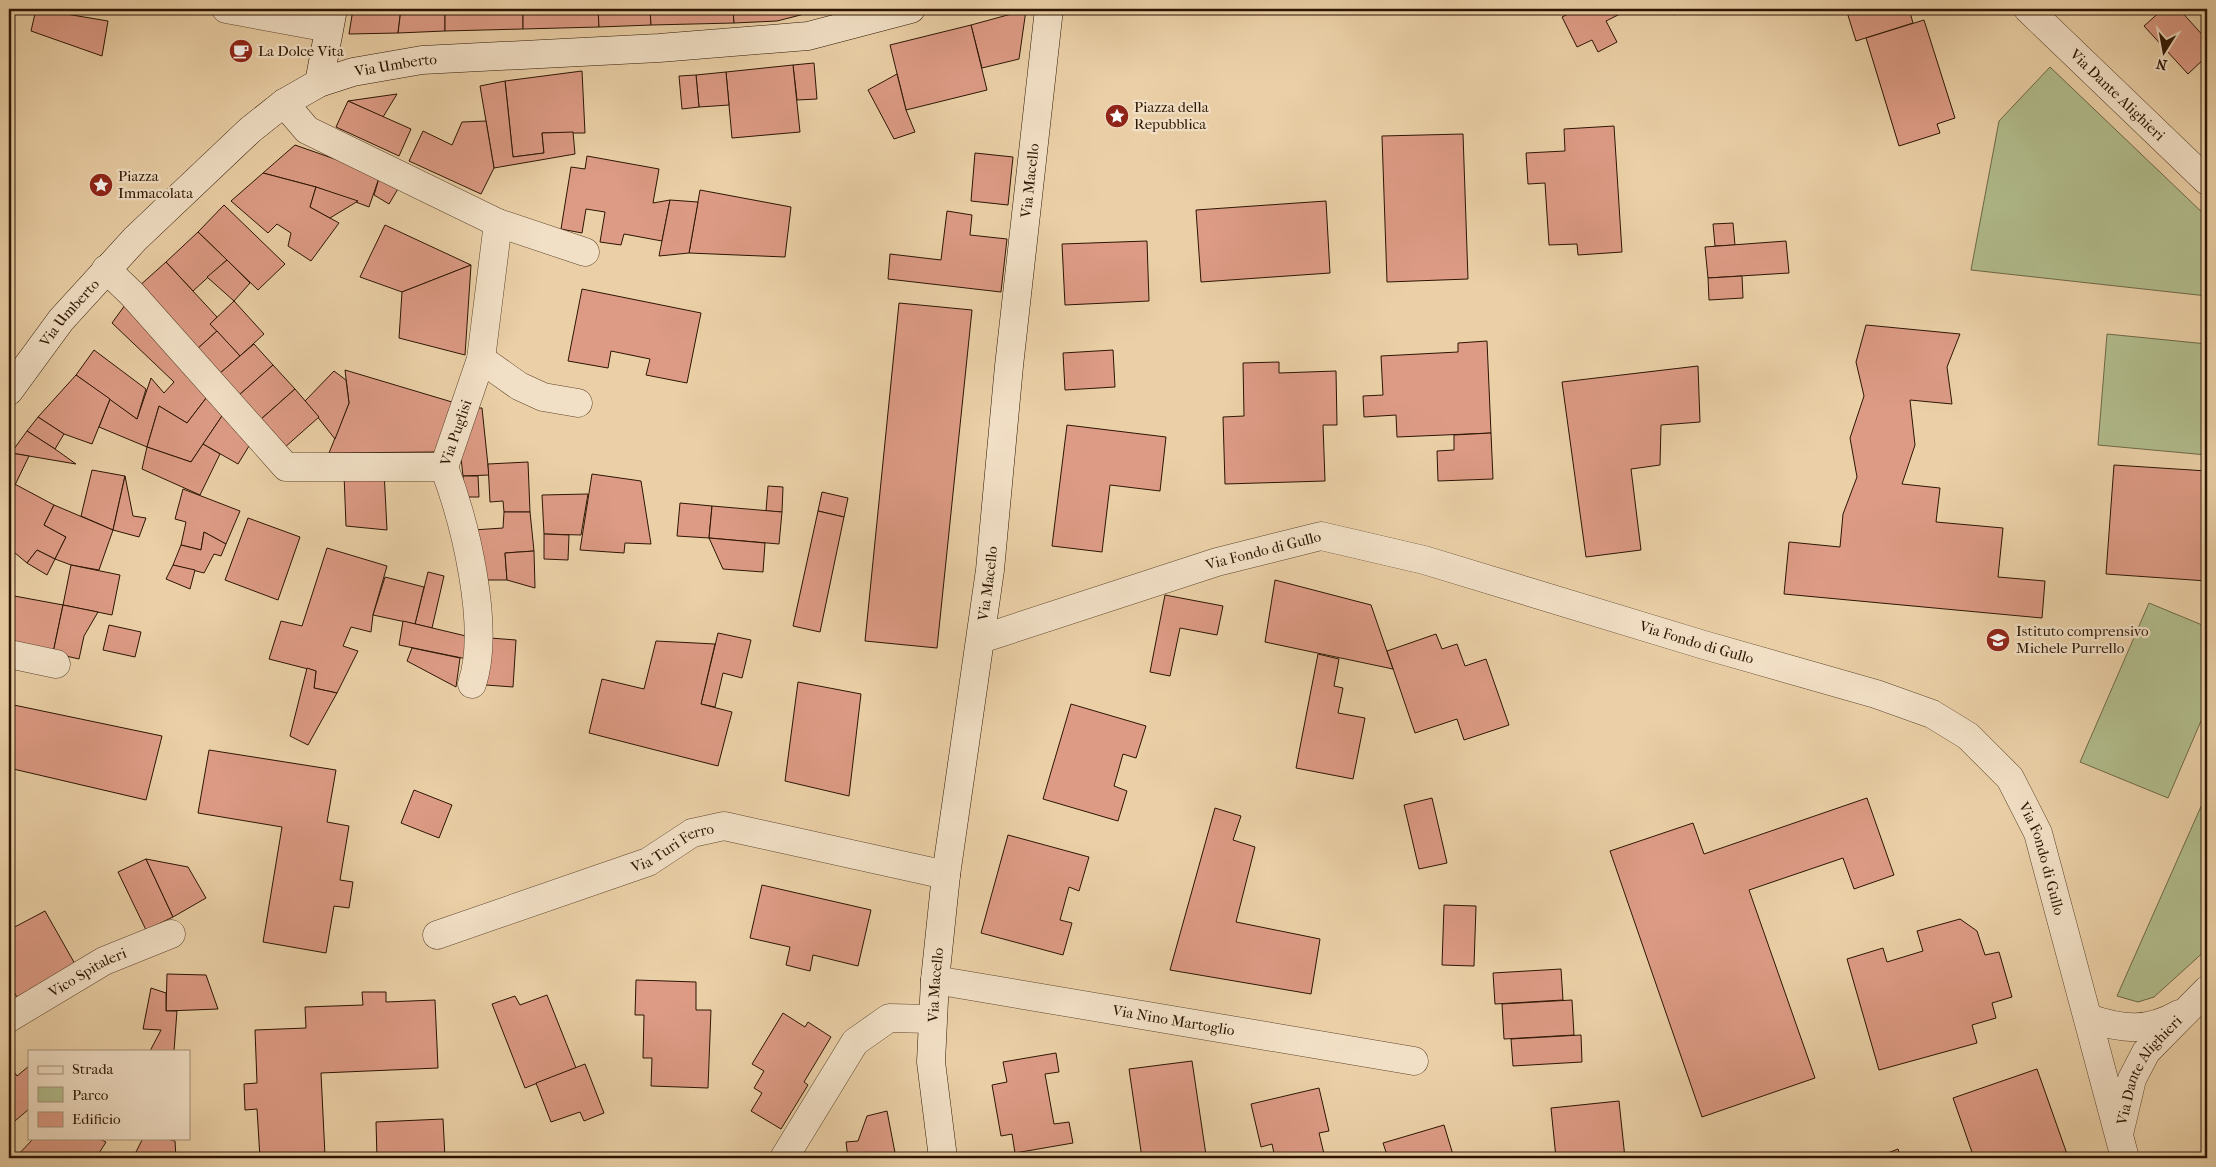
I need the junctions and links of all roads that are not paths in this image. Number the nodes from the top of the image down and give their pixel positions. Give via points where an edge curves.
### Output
1 (226, 9) edge
2 (911, 9) edge
3 (1049, 9) edge
4 (2028, 9) edge
5 (331, 18) edge
6 (319, 83) junction
7 (284, 103) junction
8 (2207, 181) edge
9 (498, 223) junction
10 (585, 252) dead end
11 (106, 269) junction
12 (480, 359) junction
13 (9, 391) edge
14 (578, 403) dead end
15 (444, 467) junction
16 (981, 639) junction
17 (9, 654) edge
18 (56, 664) dead end
19 (472, 684) dead end
20 (946, 875) junction
21 (171, 934) dead end
22 (437, 935) dead end
23 (935, 980) junction
24 (2207, 990) edge
25 (2186, 1009) junction
26 (9, 1018) edge
27 (2088, 1018) junction
28 (931, 1019) junction
29 (1414, 1061) dead end
30 (2122, 1146) edge
31 (784, 1158) edge
32 (943, 1158) edge

1 - 5 street
2 - 6 street, Via Umberto via 808,36 659,48 422,60 352,72
3 - 16 street, Via Macello
4 - 8 street, Via Dante Alighieri
5 - 6 street
6 - 7 street, Via Umberto
7 - 9 street via 307,130
7 - 11 street, Via Umberto via 243,137
9 - 10 street
9 - 12 street, Via Puglisi
11 - 13 street, Via Umberto via 61,320
11 - 15 street, Via Puglisi via 286,466
12 - 14 street via 527,390 543,397
12 - 15 street, Via Puglisi
15 - 19 street via 462,521 478,611 477,670
16 - 20 street, Via Macello
16 - 27 street, Via Fondo di Gullo via 1218,562 1320,536 1424,560 1876,694 1932,714 1968,736 2010,778 2038,833
17 - 18 street
20 - 22 street, Via Turi Ferro via 724,826 692,834 648,862
20 - 23 street, Via Macello
21 - 26 street, Vico Spitaleri via 104,961
23 - 28 street, Via Macello
23 - 29 street, Via Nino Martoglio
24 - 25 street, Via Dante Alighieri
25 - 27 street via 2167,1021 2139,1028 2114,1026
25 - 30 street, Via Dante Alighieri via 2146,1052 2132,1078
27 - 30 street, Via Fondo di Gullo
28 - 31 street via 890,1018 854,1042
28 - 32 street, Via Macello via 931,1062

